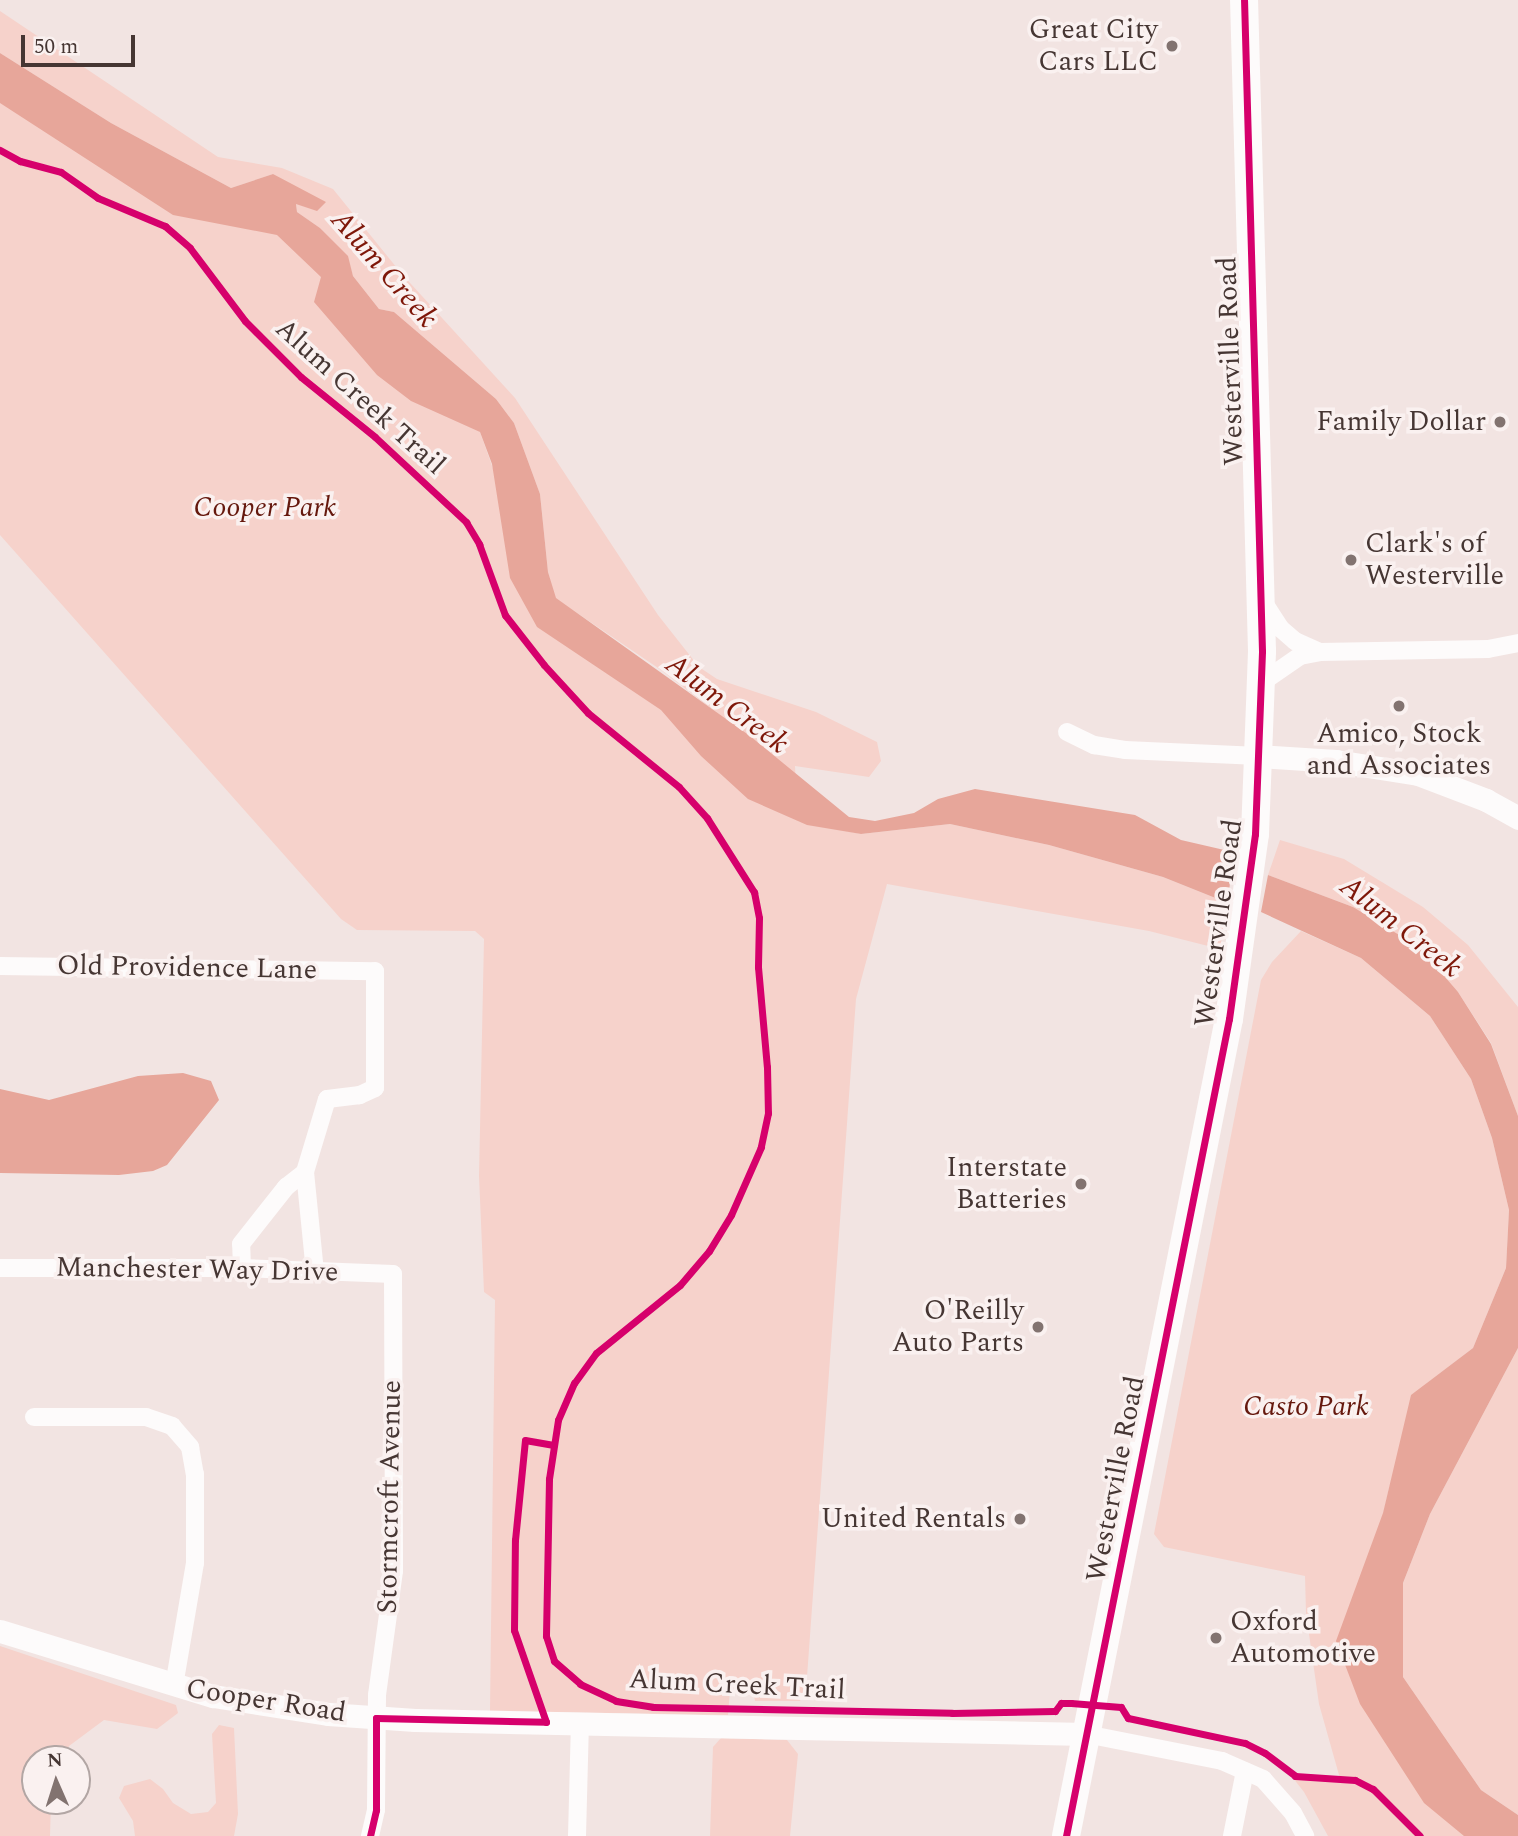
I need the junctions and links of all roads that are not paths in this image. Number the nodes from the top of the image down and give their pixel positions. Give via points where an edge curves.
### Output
1 (1244, 0) edge
2 (1259, 593) junction
3 (1518, 643) edge
4 (1320, 652) junction
5 (1261, 683) junction
6 (1067, 732) dead end
7 (1259, 756) junction
8 (1518, 818) edge
9 (0, 966) edge
10 (304, 1172) junction
11 (0, 1268) edge
12 (242, 1268) junction
13 (315, 1272) junction
14 (393, 1275) joint
15 (34, 1417) dead end
16 (0, 1631) edge
17 (174, 1686) junction
18 (376, 1718) junction
19 (580, 1724) junction
20 (1086, 1734) junction
21 (1245, 1772) junction
22 (370, 1836) edge
23 (577, 1836) edge
24 (1066, 1836) edge
25 (1233, 1836) edge
26 (1305, 1836) edge

1 - 2 main road, Westerville Road
2 - 4 street via 1280,628
2 - 5 main road, Westerville Road
3 - 4 street via 1488,649
4 - 5 street via 1300,656
5 - 7 main road, Westerville Road
6 - 7 street via 1094,745 1125,750
7 - 8 street via 1336,761 1418,775 1486,800
7 - 20 main road, Westerville Road via 1255,834 1228,1019
9 - 10 street, Old Providence Lane via 375,971 375,1088 327,1099
10 - 12 street via 286,1186 241,1244
10 - 13 street
11 - 12 street, Manchester Way Drive
12 - 13 street, Manchester Way Drive
13 - 14 street, Manchester Way Drive
14 - 18 street, Stormcroft Avenue via 394,1571
15 - 17 street via 146,1417 172,1426 190,1447 195,1474 195,1563
16 - 17 street, Cooper Road
17 - 18 street, Cooper Road via 214,1696
18 - 19 street, Cooper Road
18 - 22 street, Stormcroft Avenue via 376,1810
19 - 20 street, Cooper Road
19 - 23 street
20 - 21 street via 1222,1761
20 - 24 main road, Westerville Road
21 - 25 street
21 - 26 street via 1263,1779

